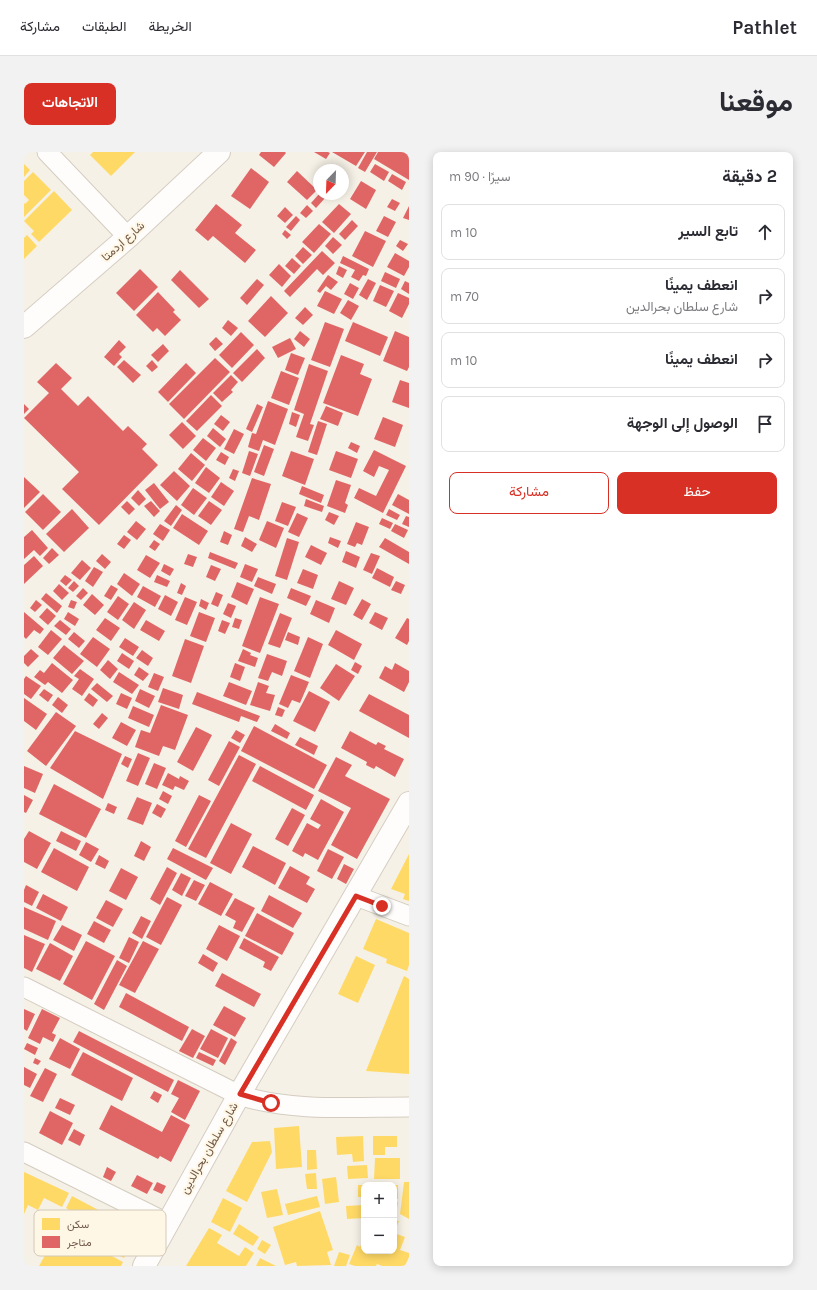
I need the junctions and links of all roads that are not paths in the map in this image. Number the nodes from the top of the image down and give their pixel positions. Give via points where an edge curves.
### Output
1 (47, 152) edge
2 (219, 152) edge
3 (128, 237) junction
4 (24, 327) edge
5 (409, 803) edge
6 (356, 896) junction
7 (409, 916) edge
8 (24, 987) edge
9 (240, 1094) junction
10 (409, 1107) edge
11 (24, 1152) edge
12 (141, 1210) edge
13 (167, 1223) edge
14 (149, 1256) edge
15 (144, 1266) edge

1 - 3 street
2 - 3 street, شارع اردمتا
3 - 4 street, شارع اردمتا
5 - 6 street, شارع سلطان بحرالدين
6 - 7 street
6 - 9 street, شارع سلطان بحرالدين
8 - 9 street
9 - 10 street via 271,1103 307,1106
9 - 13 street, شارع سلطان بحرالدين
11 - 12 street
14 - 15 street, شارع سلطان بحرالدين

